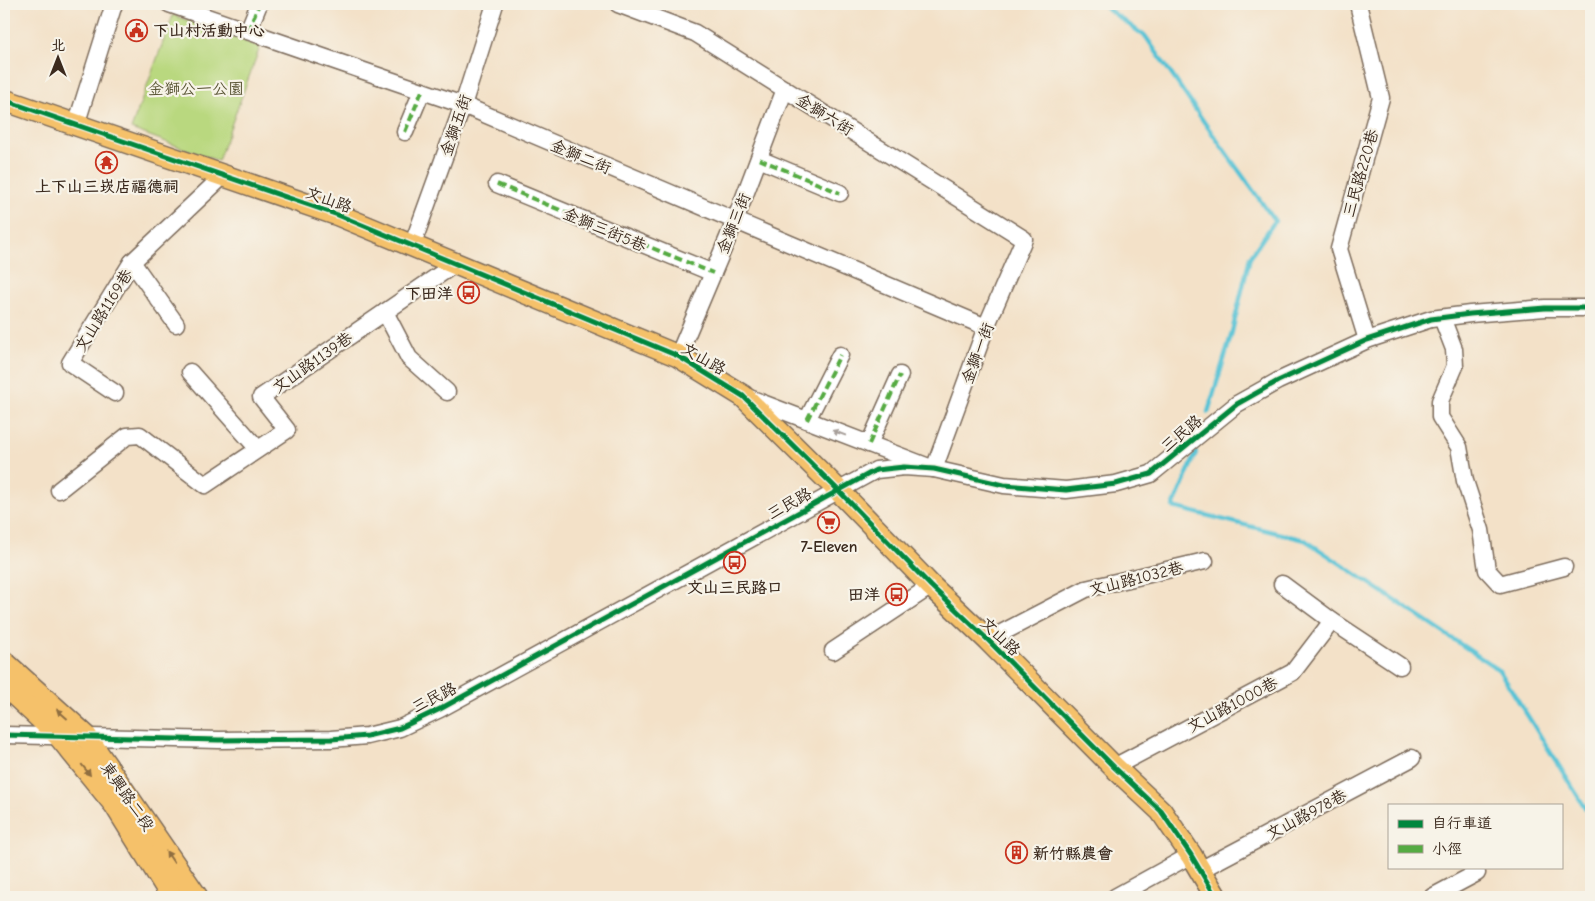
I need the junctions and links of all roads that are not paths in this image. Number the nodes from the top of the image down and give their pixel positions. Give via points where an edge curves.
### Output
1 (114, 4) edge
2 (169, 4) edge
3 (259, 4) edge
4 (495, 4) edge
5 (618, 4) edge
6 (1358, 4) edge
7 (248, 31) junction
8 (785, 89) junction
9 (422, 91) junction
10 (4, 100) edge
11 (463, 105) junction
12 (76, 125) junction
13 (405, 132) dead end
14 (759, 158) junction
15 (223, 176) junction
16 (497, 184) dead end
17 (840, 193) dead end
18 (735, 221) junction
19 (1024, 239) joint
20 (412, 246) junction
21 (132, 262) junction
22 (455, 264) junction
23 (713, 274) junction
24 (1591, 308) edge
25 (385, 312) junction
26 (1442, 318) junction
27 (176, 324) dead end
28 (986, 327) junction
29 (1367, 340) junction
30 (840, 355) dead end
31 (678, 356) junction
32 (190, 372) dead end
33 (900, 375) dead end
34 (447, 392) dead end
35 (115, 393) dead end
36 (742, 396) junction
37 (807, 420) junction
38 (869, 444) junction
39 (258, 449) junction
40 (934, 469) junction
41 (59, 490) dead end
42 (838, 490) junction
43 (1205, 561) dead end
44 (1564, 567) dead end
45 (1282, 584) dead end
46 (931, 586) junction
47 (1332, 621) junction
48 (988, 640) junction
49 (833, 651) dead end
50 (4, 662) edge
51 (1400, 666) dead end
52 (4, 685) edge
53 (4, 735) edge
54 (58, 736) junction
55 (86, 736) junction
56 (1412, 758) dead end
57 (1114, 767) junction
58 (1195, 862) junction
59 (1477, 873) dead end
60 (172, 897) edge
61 (198, 897) edge
62 (1115, 897) edge
63 (1216, 897) edge
64 (1432, 897) edge

1 - 12 street
2 - 7 street, 金獅二街
3 - 7 street
4 - 11 street, 金獅五街
5 - 8 street, 金獅六街 via 695,33
6 - 29 street, 三民路220巷 via 1381,98 1339,248
7 - 9 street, 金獅二街
8 - 14 street, 金獅三街
8 - 19 street, 金獅六街
9 - 11 street, 金獅二街
9 - 13 street
10 - 12 main road, 文山路
11 - 18 street, 金獅二街
11 - 20 street, 金獅五街
12 - 15 main road, 文山路
14 - 17 street
14 - 18 street, 金獅三街
15 - 20 main road, 文山路 via 338,215
15 - 21 street, 文山路1169巷
16 - 23 street, 金獅三街5巷
18 - 23 street, 金獅三街
18 - 28 street, 金獅二街
19 - 28 street, 金獅一街
20 - 22 main road, 文山路
21 - 27 street, 文山路1169巷
21 - 35 street, 文山路1169巷 via 70,363
22 - 25 street, 文山路1139巷
22 - 31 main road, 文山路
23 - 31 street, 金獅三街
24 - 26 street, 三民路 via 1536,308
25 - 34 street via 409,358
25 - 39 street, 文山路1139巷 via 261,397 287,430
26 - 29 street, 三民路
26 - 44 street via 1454,349 1455,366 1440,401 1440,418 1459,447 1481,530 1487,570 1500,584
28 - 40 street, 金獅一街
29 - 40 street, 三民路 via 1278,381 1237,404 1151,474 1116,484 1066,490 1004,485
30 - 37 street
31 - 36 main road, 文山路
32 - 39 street
33 - 38 street
36 - 37 street, 文山路
36 - 42 main road, 文山路
38 -> 37 street, 文山路
38 - 40 street, 文山路
39 - 41 street, 文山路1139巷 via 205,485 140,435 127,436
40 - 42 street, 三民路 via 904,467 876,470
42 - 46 main road, 文山路
42 - 55 street, 三民路 via 400,728 367,736 331,739
43 - 48 street, 文山路1032巷 via 1086,589
45 - 47 street
46 - 48 main road, 文山路
46 - 49 street
47 - 51 street
47 - 57 street, 文山路1000巷 via 1293,672
48 - 57 main road, 文山路
55 -> 50 main road, 東興路二段
52 - 54 main road, 東興路二段
53 - 54 street, 三民路
54 - 55 street, 三民路
54 -> 60 main road, 東興路二段 via 115,805
61 -> 55 main road, 東興路二段
56 - 58 street, 文山路978巷
57 - 58 main road, 文山路 via 1160,811
58 - 62 street, 文山路978巷
58 - 63 main road, 文山路
59 - 64 street

